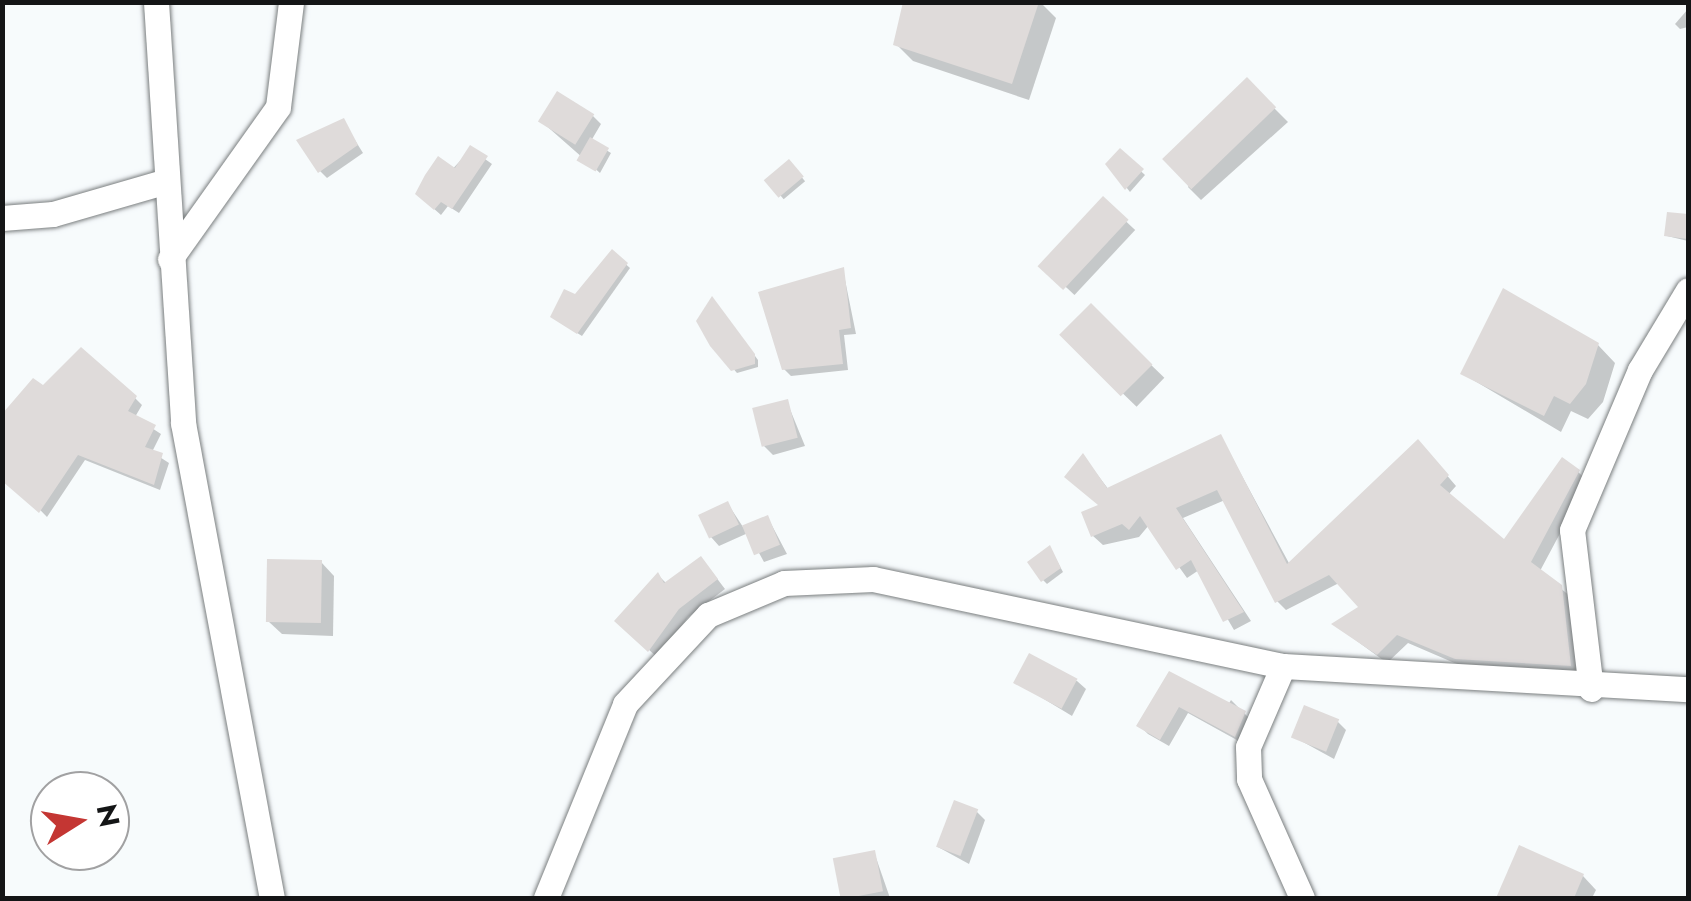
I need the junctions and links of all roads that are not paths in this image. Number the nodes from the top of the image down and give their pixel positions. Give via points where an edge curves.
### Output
1 (156, 2) edge
2 (291, 2) edge
3 (163, 182) junction
4 (2, 218) edge
5 (170, 260) junction
6 (1688, 290) edge
7 (1283, 666) junction
8 (1591, 689) junction
9 (1688, 690) edge
10 (272, 898) edge
11 (546, 898) edge
12 (1302, 898) edge

1 - 3 street
2 - 5 street via 278,107
3 - 4 street via 54,214
3 - 5 street
5 - 10 street via 183,423
6 - 8 street via 1640,370 1572,530
7 - 8 street
7 - 11 street via 873,579 784,582 708,614 624,704
7 - 12 street via 1248,747 1249,780
8 - 9 street

